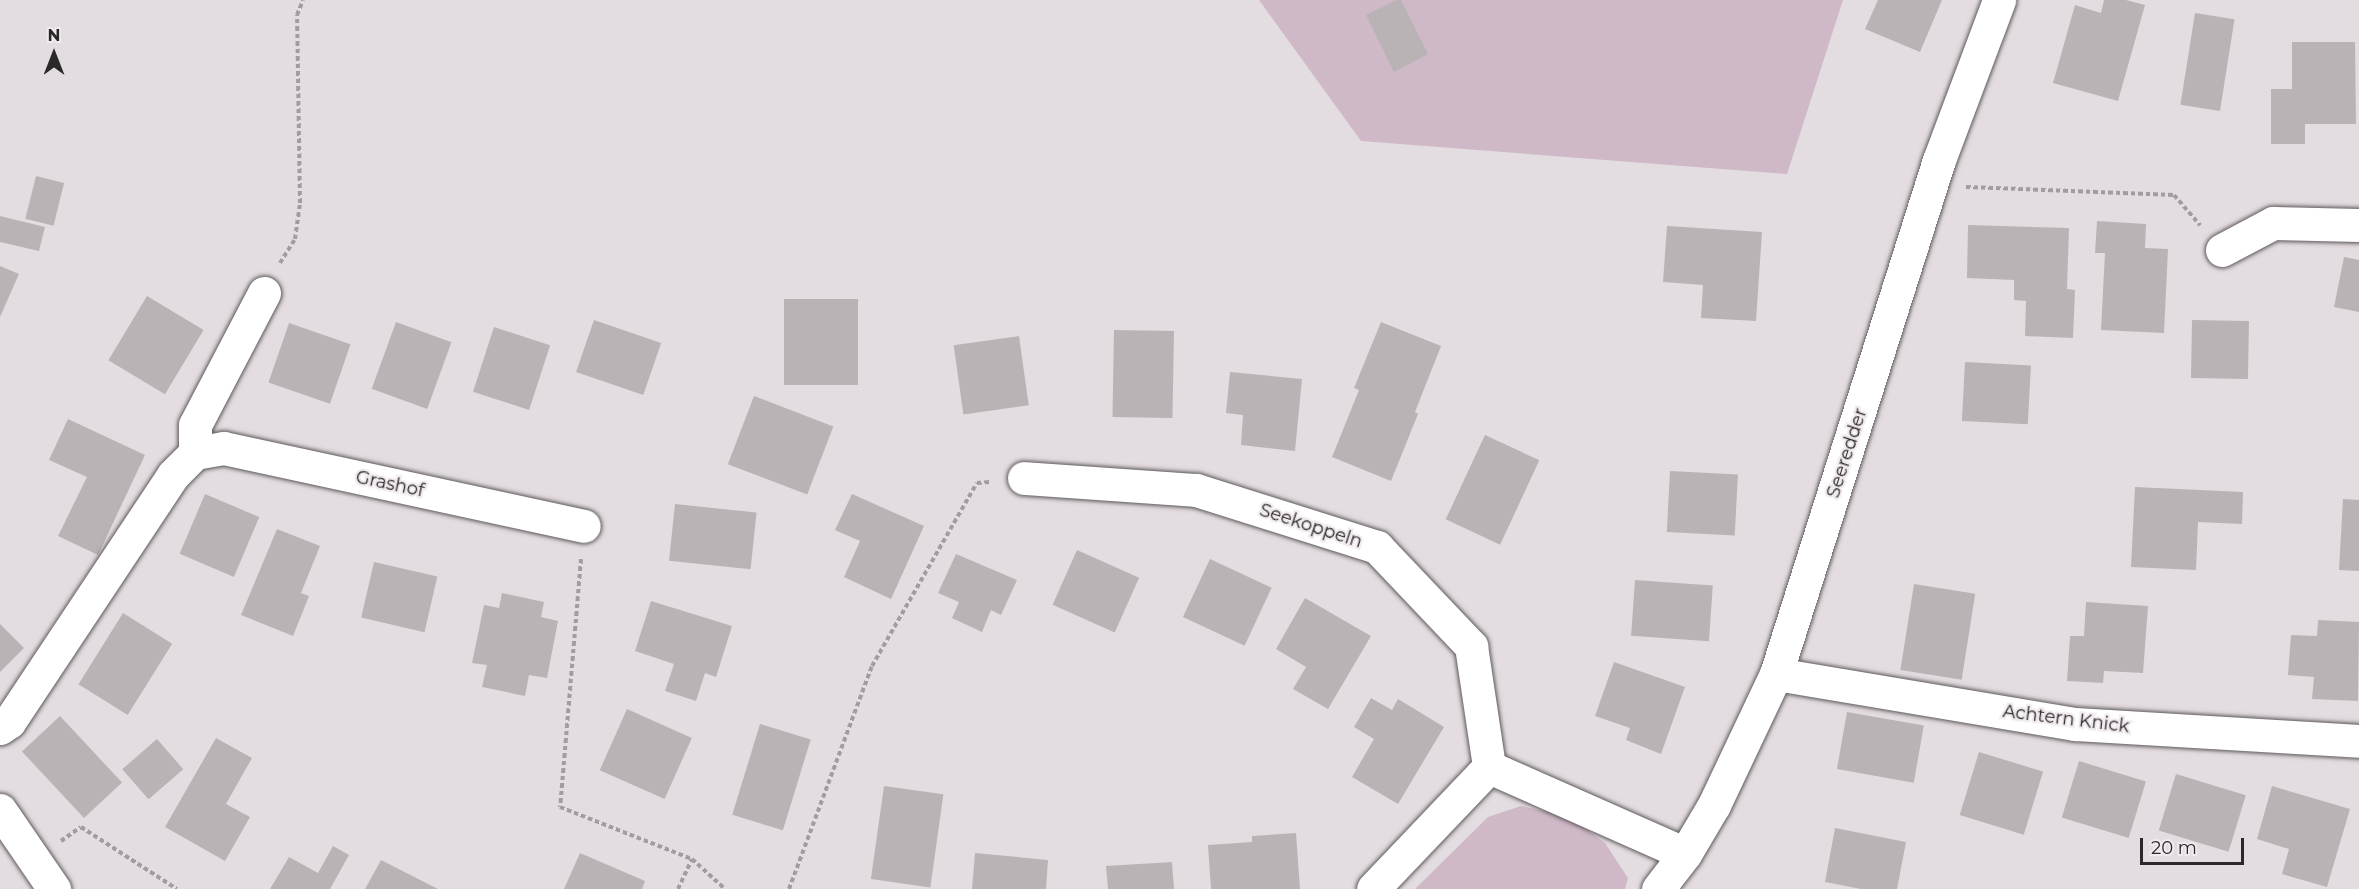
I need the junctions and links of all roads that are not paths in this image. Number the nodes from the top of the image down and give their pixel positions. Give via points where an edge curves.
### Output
1 (2000, 0) edge
2 (2359, 225) edge
3 (2222, 250) road end
4 (264, 293) road end
5 (195, 453) junction
6 (1024, 478) road end
7 (584, 526) road end
8 (1776, 674) junction
9 (0, 728) edge
10 (2359, 741) edge
11 (1489, 767) junction
12 (0, 810) edge
13 (1685, 854) junction
14 (54, 889) edge
15 (1373, 889) edge
16 (1658, 889) edge

1 - 8 street, Seeredder via 1939,160
2 - 3 street via 2273,223
4 - 5 street via 195,425
5 - 7 street, Grashof via 224,448
5 - 9 street via 173,475 9,722
6 - 11 street, Seekoppeln via 1196,490 1377,547 1471,646
8 - 10 street, Achtern Knick via 2075,724
8 - 13 street, Seeredder via 1714,805
11 - 13 street
11 - 15 street
12 - 14 street
13 - 16 street, Seeredder

